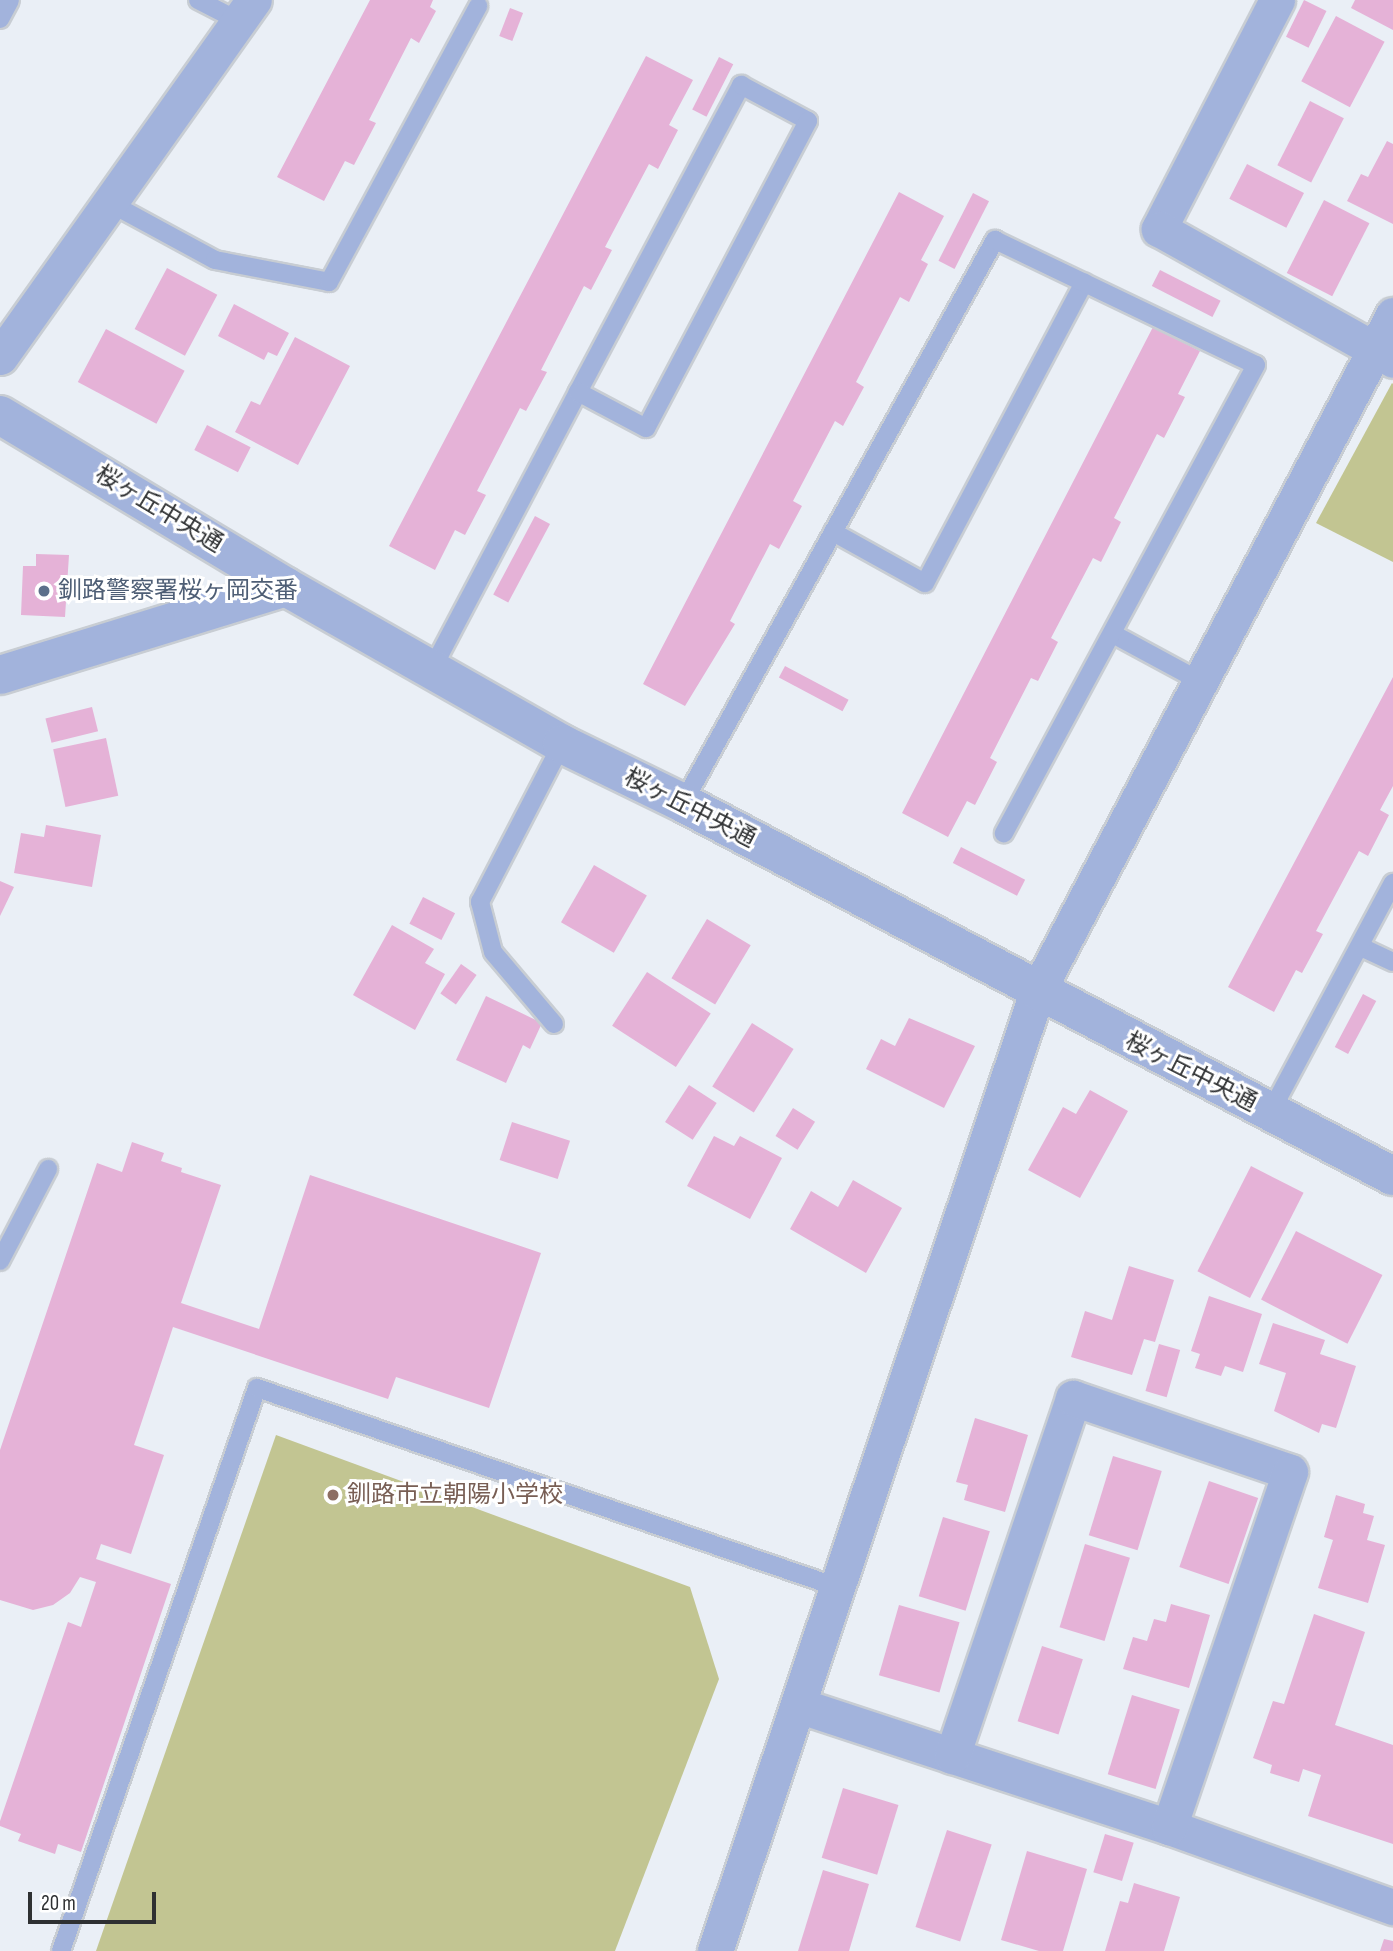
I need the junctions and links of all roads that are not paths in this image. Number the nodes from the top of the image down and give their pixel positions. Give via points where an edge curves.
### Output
1 (10, 0) edge
2 (198, 0) edge
3 (1277, 0) edge
4 (478, 6) dead end
5 (246, 11) edge
6 (0, 19) edge
7 (110, 203) junction
8 (1084, 283) junction
9 (1393, 315) edge
10 (1383, 355) edge
11 (0, 357) edge
12 (578, 392) junction
13 (0, 415) edge
14 (833, 532) junction
15 (286, 587) junction
16 (1113, 634) junction
17 (432, 669) junction
18 (0, 675) edge
19 (1200, 681) junction
20 (562, 744) junction
21 (683, 803) junction
22 (1004, 833) dead end
23 (1393, 883) edge
24 (1361, 947) junction
25 (1393, 962) edge
26 (1037, 992) junction
27 (554, 1024) dead end
28 (1270, 1113) junction
29 (48, 1169) dead end
30 (1393, 1176) edge
31 (0, 1261) edge
32 (837, 1587) junction
33 (798, 1705) junction
34 (952, 1756) junction
35 (1169, 1827) junction
36 (1393, 1907) edge
37 (61, 1951) edge
38 (715, 1951) edge

1 - 6 lane
2 - 5 lane
3 - 10 street via 1159,229
4 - 7 lane via 329,282 215,260
5 - 7 street
7 - 11 street
8 - 14 lane via 995,240
8 - 14 lane via 925,583
8 - 16 lane via 1256,365
9 - 10 street
10 - 19 street
12 - 12 lane via 741,86 808,121 646,428
12 - 17 lane
13 - 15 street, 桜ヶ丘中央通
14 - 21 lane
15 - 17 street, 桜ヶ丘中央通
15 - 18 street
16 - 19 lane
16 - 22 lane
17 - 20 street, 桜ヶ丘中央通
19 - 26 street
20 - 21 street, 桜ヶ丘中央通
20 - 27 lane via 480,902 493,952
21 - 26 street, 桜ヶ丘中央通
23 - 24 lane
24 - 25 lane
24 - 28 lane
26 - 28 street, 桜ヶ丘中央通
26 - 32 street
28 - 30 street, 桜ヶ丘中央通
29 - 31 lane
32 - 33 street
32 - 37 lane via 257,1388
33 - 34 street
33 - 38 street
34 - 35 street
34 - 35 street via 1073,1398 1290,1472
35 - 36 street

